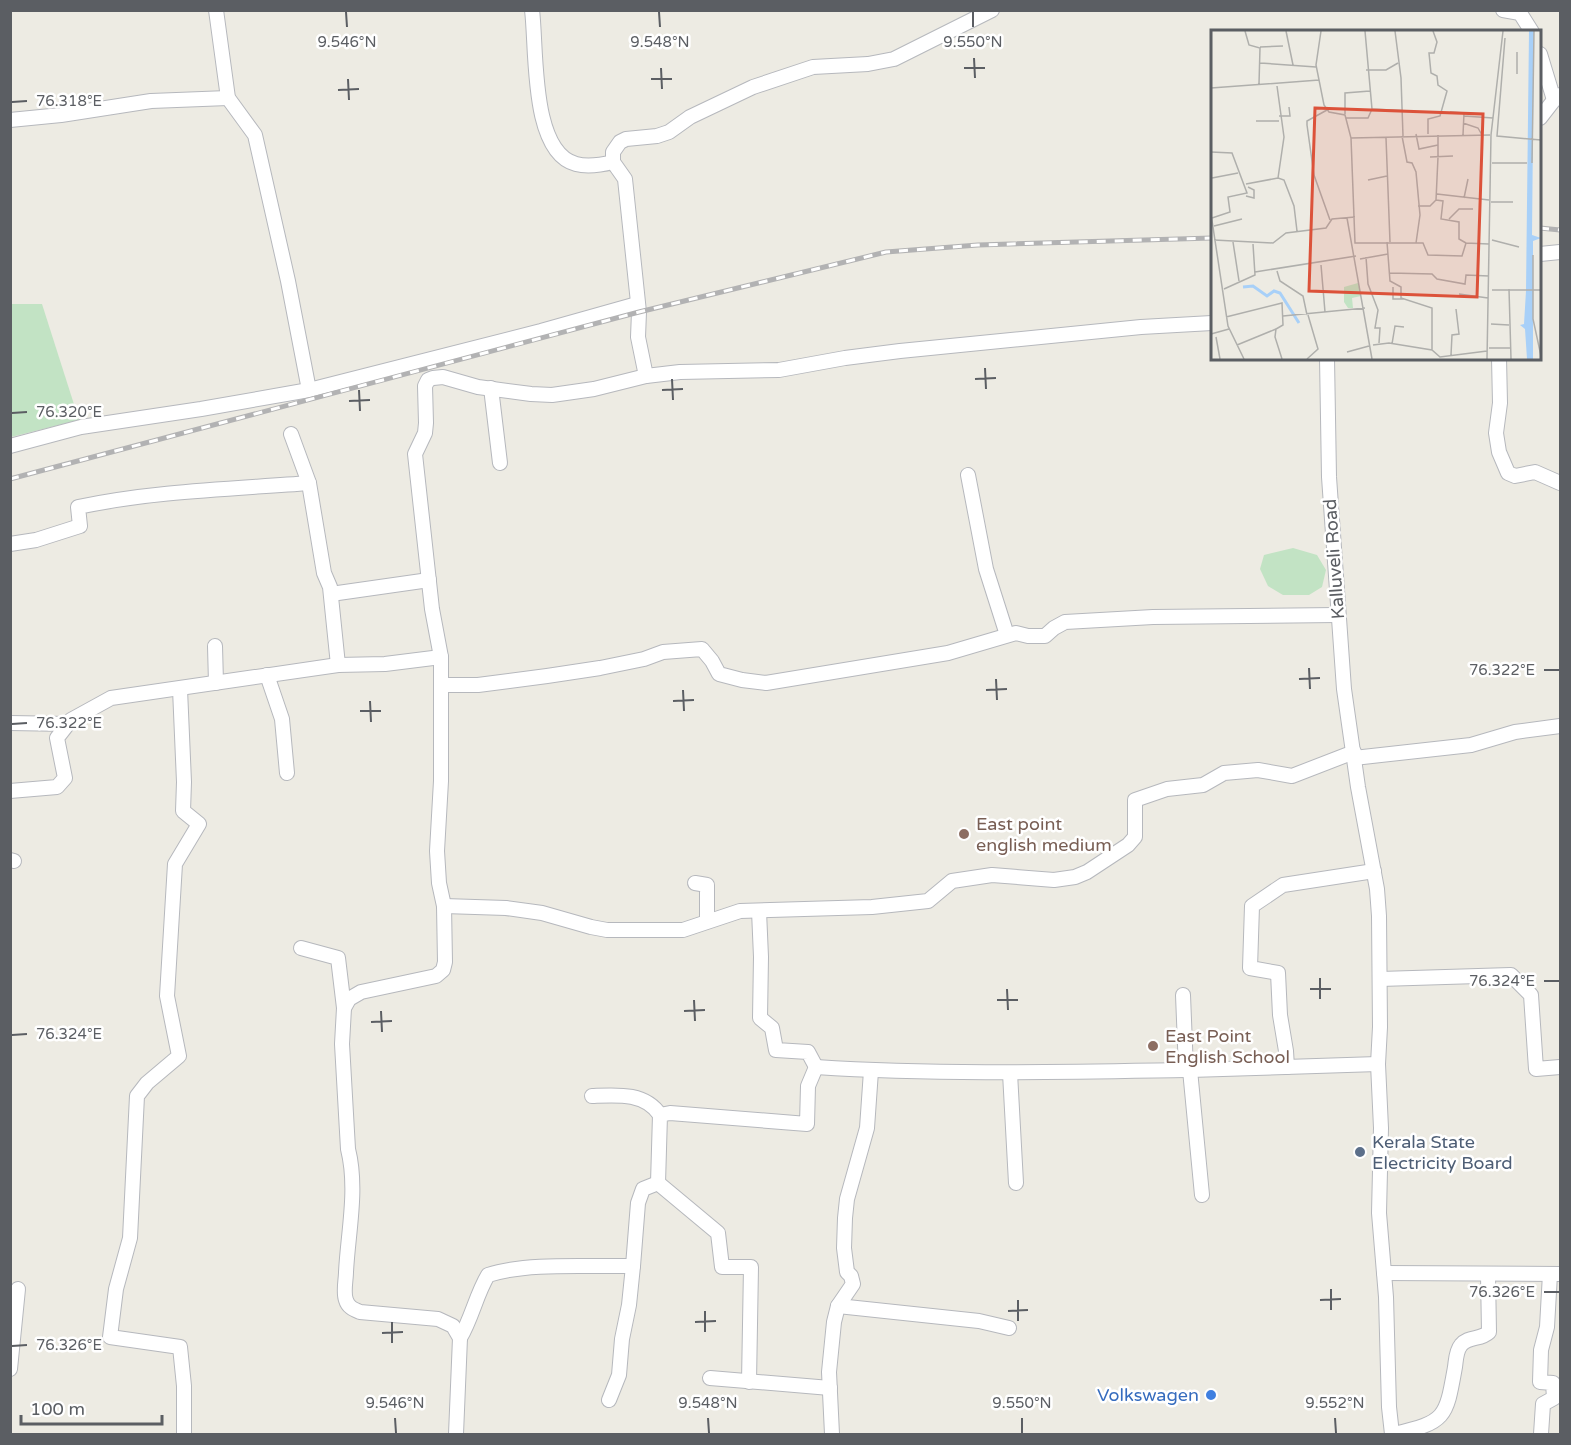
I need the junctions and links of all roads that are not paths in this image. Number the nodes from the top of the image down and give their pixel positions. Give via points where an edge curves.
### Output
1 (216, 10) edge
2 (532, 10) edge
3 (992, 10) edge
4 (1503, 10) edge
5 (1531, 30) edge
6 (1541, 59) edge
7 (228, 98) junction
8 (1557, 98) edge
9 (1541, 116) edge
10 (10, 120) edge
11 (613, 162) junction
12 (1560, 252) edge
13 (1541, 254) edge
14 (637, 304) junction
15 (1211, 323) edge
16 (1327, 360) edge
17 (1499, 360) edge
18 (646, 376) junction
19 (490, 388) junction
20 (309, 390) junction
21 (291, 434) dead end
22 (10, 446) edge
23 (500, 463) dead end
24 (968, 475) dead end
25 (309, 483) junction
26 (1560, 483) edge
27 (10, 544) edge
28 (429, 580) junction
29 (331, 594) junction
30 (1337, 615) junction
31 (1007, 635) junction
32 (215, 646) dead end
33 (441, 657) junction
34 (338, 665) junction
35 (267, 675) junction
36 (216, 683) junction
37 (441, 685) junction
38 (180, 689) junction
39 (10, 723) edge
40 (68, 724) junction
41 (1560, 726) edge
42 (1354, 755) junction
43 (287, 772) dead end
44 (10, 791) edge
45 (1374, 871) junction
46 (695, 883) dead end
47 (444, 906) junction
48 (759, 911) junction
49 (707, 921) junction
50 (301, 948) dead end
51 (1380, 979) junction
52 (1183, 995) dead end
53 (344, 1008) junction
54 (1378, 1064) junction
55 (816, 1067) junction
56 (1287, 1067) junction
57 (1560, 1067) edge
58 (1188, 1070) junction
59 (871, 1071) junction
60 (1010, 1073) junction
61 (592, 1096) dead end
62 (660, 1114) junction
63 (1016, 1183) dead end
64 (658, 1184) junction
65 (1202, 1195) dead end
66 (633, 1266) junction
67 (1384, 1273) junction
68 (1555, 1274) edge
69 (1488, 1275) junction
70 (18, 1289) dead end
71 (838, 1306) junction
72 (1009, 1328) dead end
73 (460, 1331) junction
74 (10, 1369) edge
75 (710, 1378) dead end
76 (749, 1382) junction
77 (830, 1388) junction
78 (609, 1400) dead end
79 (1555, 1401) edge
80 (184, 1434) edge
81 (456, 1434) edge
82 (832, 1434) edge
83 (1393, 1434) edge
84 (1541, 1434) edge

1 - 7 street
2 - 11 street via 539,106 554,148 575,164
3 - 11 street via 894,59 813,67 753,87 690,117 669,132 620,142 613,152
4 - 5 street via 1520,13
6 - 8 street
7 - 10 street via 151,101
7 - 20 street via 255,135
8 - 9 street
11 - 14 street via 625,179
12 - 13 street
14 - 18 street via 638,337
14 - 20 street
15 - 18 street via 900,351 778,370
16 - 30 street, Kalluveli Road
17 - 26 street via 1496,433 1508,473 1515,476 1535,472
18 - 19 street via 552,395
19 - 23 street
19 - 28 street via 442,377 428,380 425,386 425,433 414,454
20 - 22 street via 81,427
21 - 25 street
24 - 31 street via 986,569
25 - 27 street via 162,493 99,502 78,507 80,526
25 - 29 street
28 - 29 street
28 - 33 street
29 - 34 street
30 - 31 street via 1084,620 1065,622 1045,636
30 - 42 street, Kalluveli Road
31 - 37 street via 948,653 766,683 719,674 702,649 663,652 644,659 547,676 478,685
32 - 36 street
33 - 34 street
33 - 37 street
34 - 35 street
35 - 36 street
35 - 43 street via 282,720
36 - 38 street
37 - 47 street via 437,851
38 - 40 street via 111,698
38 - 80 street via 183,811 199,824 175,864 167,996 179,1056 137,1096 130,1238 116,1290 110,1337 180,1347
39 - 40 street
40 - 44 street via 57,738 65,778 62,783 57,787
41 - 42 street via 1515,732 1471,746
42 - 45 street, Kalluveli Road
42 - 48 street via 1292,776 1258,770 1224,773 1203,785 1167,789 1135,800 1135,837 1075,877 1054,880 992,875 952,881 928,901 911,904
45 - 51 street, Kalluveli Road
45 - 56 street via 1283,885 1252,906 1250,968 1278,973
46 - 49 street via 708,885
47 - 49 street via 542,913 607,930 683,930
47 - 53 street via 443,970 436,976 361,992 348,999
48 - 49 street via 740,911
48 - 55 street via 760,1018 772,1029 776,1050 808,1052
50 - 53 street via 338,958
51 - 54 street, Kalluveli Road
51 - 57 street via 1510,975 1531,994 1536,1069
52 - 58 street
53 - 73 street via 342,1044 352,1165 345,1299 350,1308 360,1312 438,1319
54 - 56 street
54 - 67 street, Kalluveli Road via 1379,1213
55 - 59 street
55 - 62 street via 808,1086 807,1124
56 - 58 street
58 - 60 street
58 - 65 street
59 - 60 street
59 - 71 street via 867,1128 845,1218 844,1248 853,1284
60 - 63 street
61 - 62 street via 625,1095 653,1105
62 - 64 street
64 - 66 street via 643,1189 638,1203
64 - 76 street via 718,1233 722,1267 751,1267
66 - 73 street via 505,1269 488,1275
66 - 78 street via 619,1375
67 - 69 street
67 - 83 street, Kalluveli Road
68 - 69 street
68 - 79 street via 1540,1371 1540,1382 1553,1383
69 - 83 street via 1489,1332 1461,1345 1448,1406 1430,1424
70 - 74 street
71 - 72 street via 979,1321
71 - 77 street
73 - 81 street
75 - 76 street
76 - 77 street
77 - 82 street
79 - 84 street via 1543,1404

